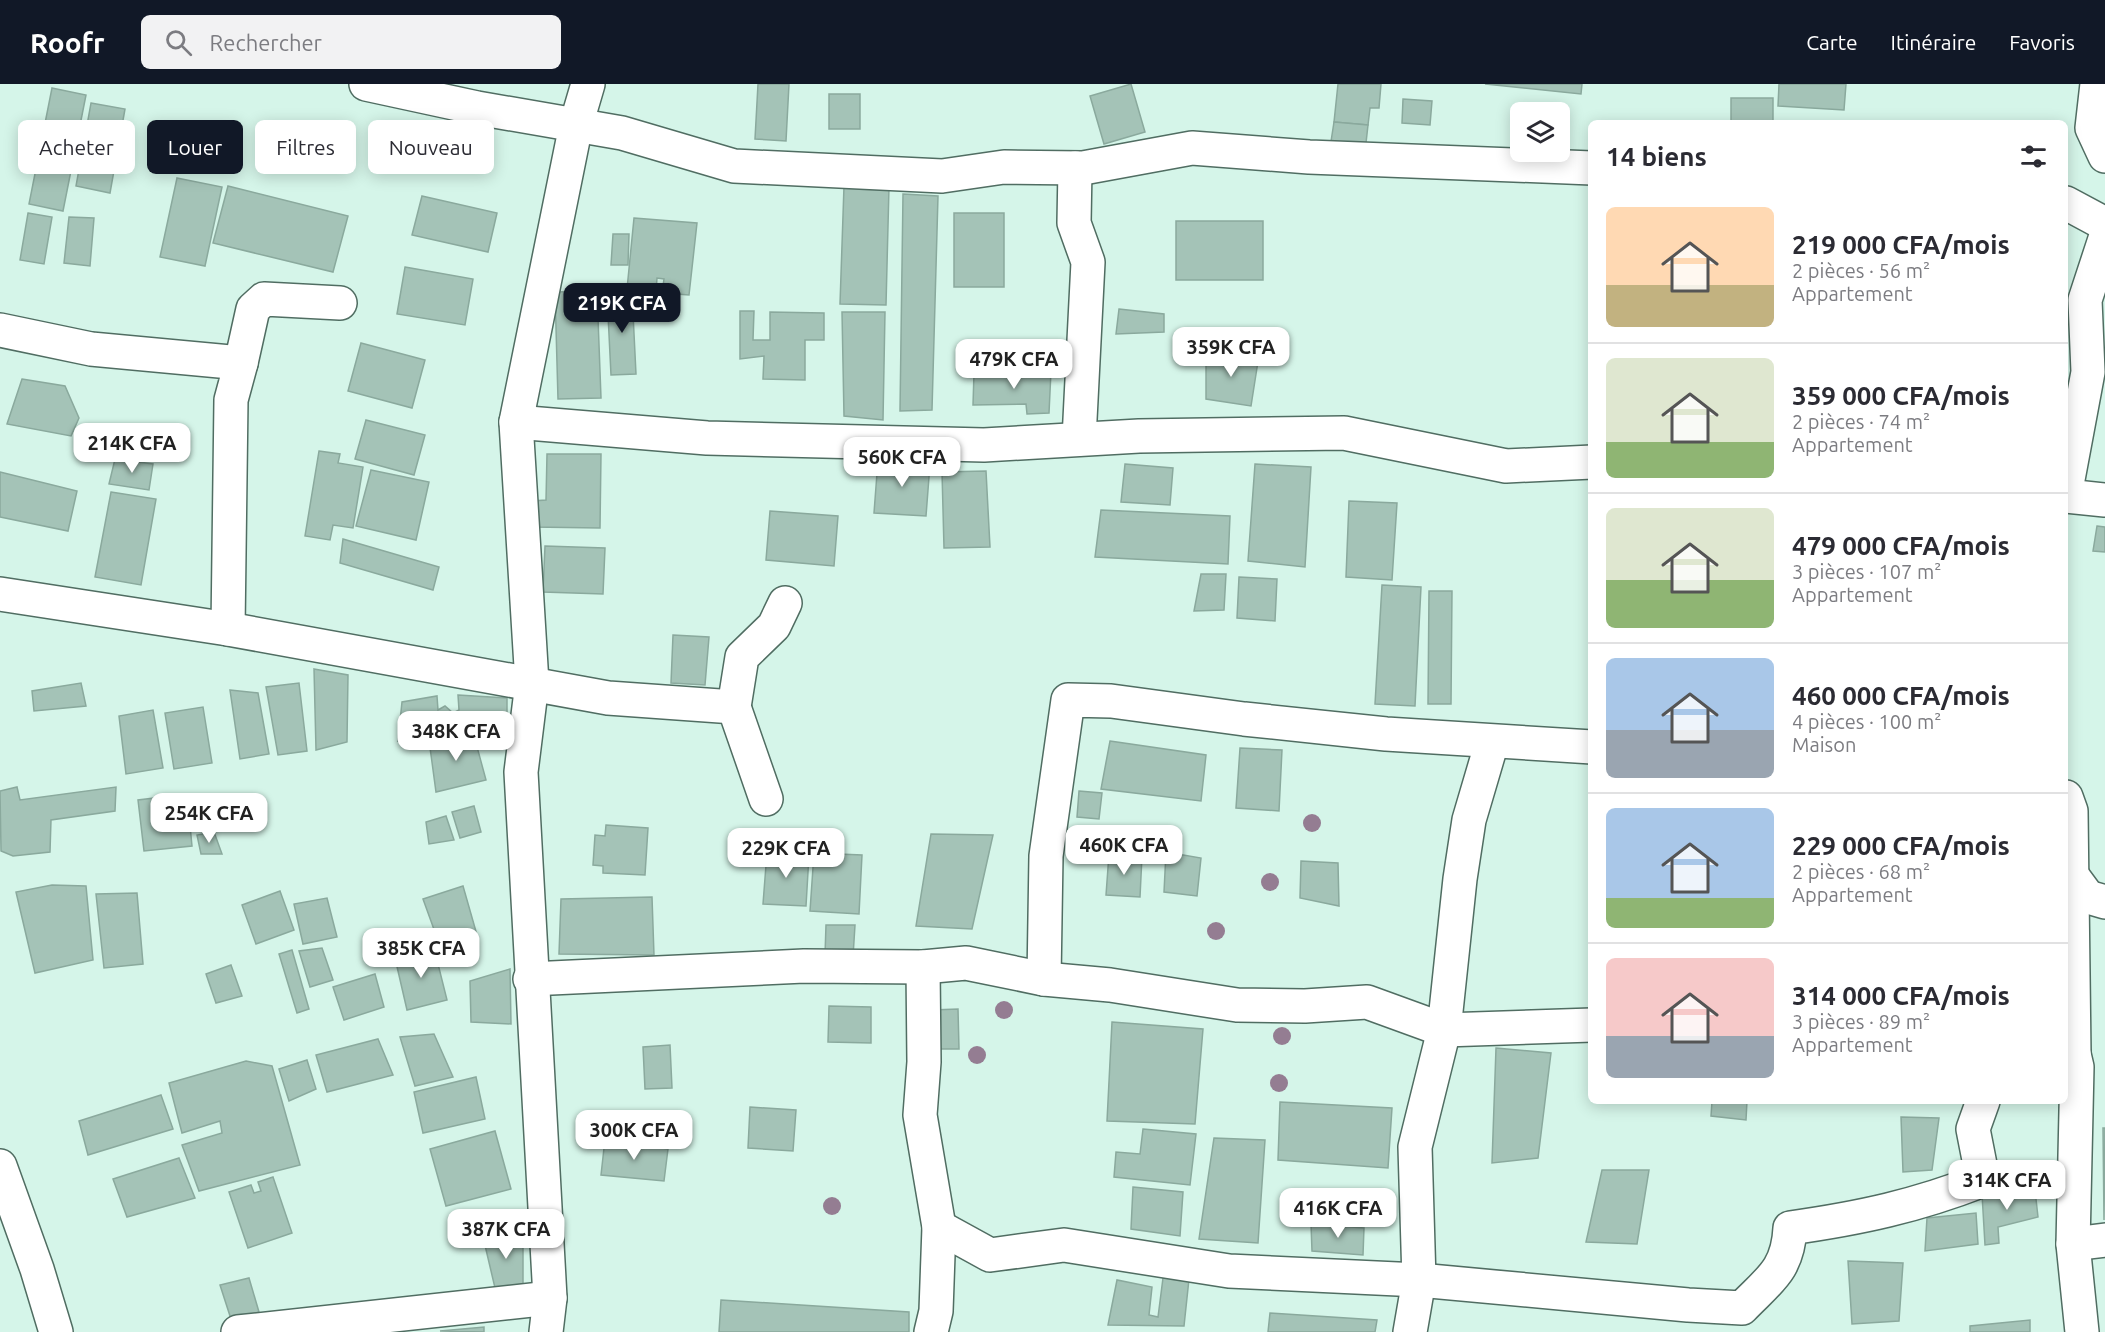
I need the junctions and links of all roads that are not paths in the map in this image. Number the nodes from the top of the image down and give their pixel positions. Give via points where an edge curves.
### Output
1 (366, 84) edge
2 (588, 84) edge
3 (2097, 84) edge
4 (576, 125) junction
5 (2105, 156) edge
6 (1075, 168) junction
7 (1588, 168) edge
8 (2068, 204) edge
9 (2105, 224) edge
10 (2105, 239) edge
11 (340, 303) dead end
12 (0, 330) edge
13 (241, 363) junction
14 (516, 422) junction
15 (1079, 439) junction
16 (1588, 462) edge
17 (2068, 479) edge
18 (2068, 495) edge
19 (2105, 500) edge
20 (0, 594) edge
21 (785, 603) dead end
22 (228, 629) junction
23 (532, 682) junction
24 (734, 707) junction
25 (1492, 742) junction
26 (1588, 747) edge
27 (766, 799) dead end
28 (2068, 803) edge
29 (2071, 874) junction
30 (2105, 902) edge
31 (923, 967) junction
32 (1044, 979) junction
33 (530, 980) junction
34 (1588, 1025) edge
35 (1444, 1030) junction
36 (2070, 1060) edge
37 (1982, 1104) edge
38 (0, 1166) edge
39 (939, 1227) junction
40 (2105, 1240) edge
41 (2073, 1244) junction
42 (1419, 1280) junction
43 (550, 1298) junction
44 (1745, 1320) edge
45 (56, 1332) edge
46 (238, 1332) edge
47 (546, 1332) edge
48 (931, 1332) edge
49 (1410, 1332) edge
50 (2082, 1332) edge

1 - 4 street
2 - 4 street
3 - 5 street via 2092,128
4 - 6 street via 622,133 734,166 942,176 1004,166
4 - 14 street
6 - 7 street via 1192,147 1309,158
6 - 15 street via 1074,223 1088,262
8 - 9 street
10 - 17 street via 2085,300 2088,372
11 - 13 street via 264,299 253,309
12 - 13 street via 91,349
13 - 22 street via 231,400
14 - 15 street via 707,438 984,445
14 - 23 street
15 - 16 street via 1344,433 1506,466
18 - 19 street
20 - 22 street
21 - 24 street via 774,626 742,657
22 - 23 street
23 - 24 street via 608,698
23 - 33 street via 521,772
24 - 27 street
25 - 26 street
25 - 32 street via 1068,700 1046,856
25 - 35 street via 1469,820
28 - 29 street
29 - 30 street via 2088,897
29 - 36 street
31 - 32 street via 966,963
31 - 33 street via 804,966
31 - 39 street via 920,1115
32 - 35 street via 1237,1005 1367,1002
33 - 43 street
34 - 35 street
35 - 42 street via 1415,1147
36 - 41 street
37 - 44 street via 1973,1129 1983,1180 1934,1199 1864,1218 1790,1228 1789,1251
38 - 45 street
39 - 42 street via 990,1255 1064,1245 1229,1271
39 - 48 street via 936,1311
40 - 41 street
41 - 50 street
42 - 44 street
42 - 49 street
43 - 46 street
43 - 47 street

